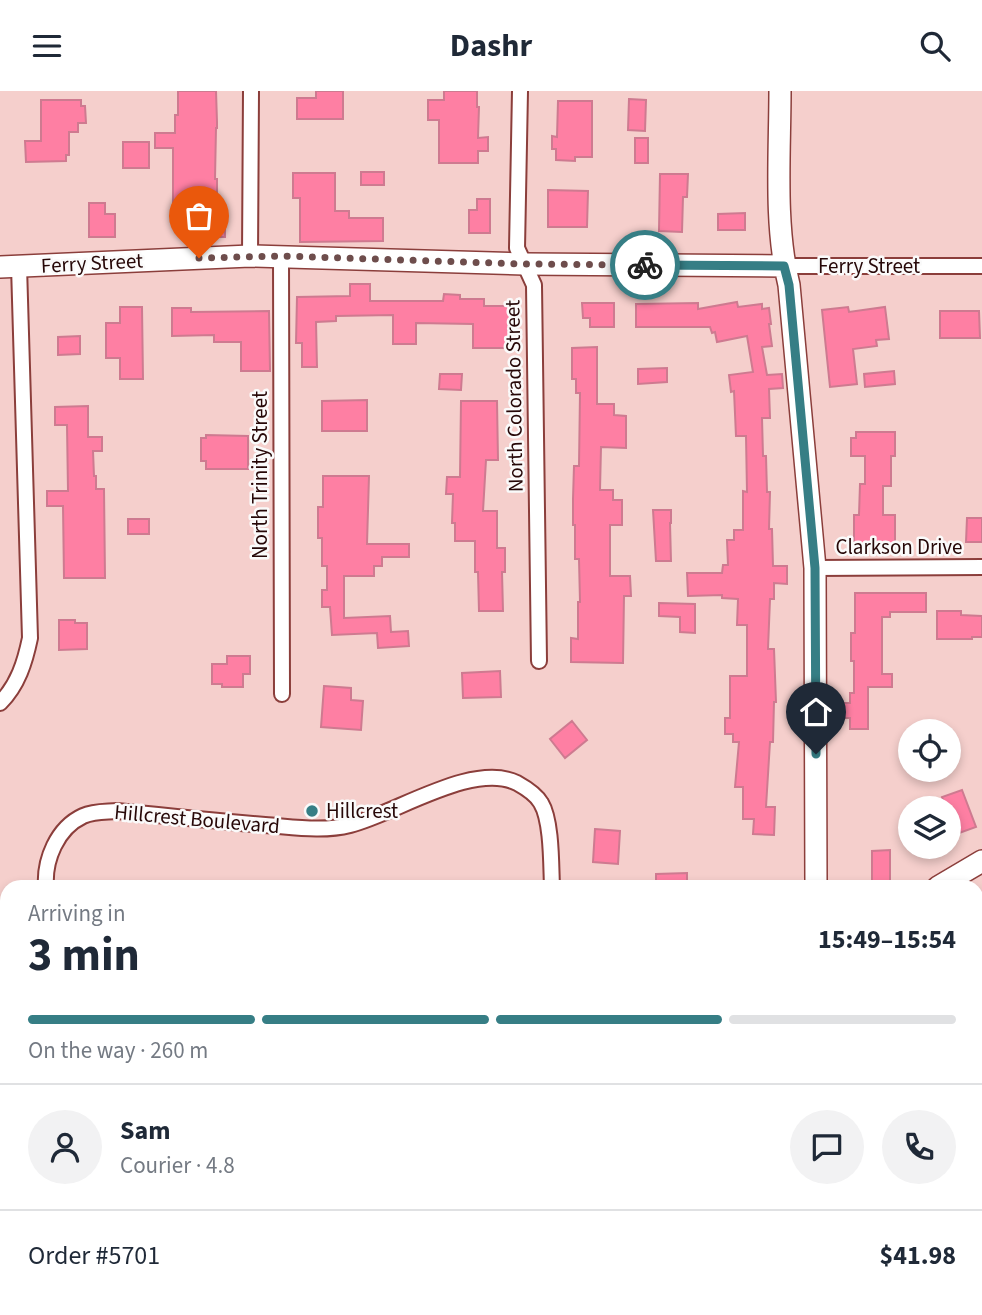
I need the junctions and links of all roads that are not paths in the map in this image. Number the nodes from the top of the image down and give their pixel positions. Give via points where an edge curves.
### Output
1 (251, 91) edge
2 (520, 91) edge
3 (780, 91) edge
4 (250, 256) junction
5 (281, 256) junction
6 (524, 264) junction
7 (784, 266) junction
8 (982, 266) edge
9 (9, 267) edge
10 (982, 567) edge
11 (815, 568) junction
12 (539, 661) dead end
13 (282, 694) dead end
14 (0, 703) edge
15 (982, 862) edge
16 (45, 880) edge
17 (551, 880) edge
18 (816, 880) edge
19 (950, 880) edge

1 - 4 street
2 - 6 street, North Colorado Street via 517,248
3 - 7 street
4 - 5 street, Ferry Street
4 - 9 street, Ferry Street
5 - 6 street, Ferry Street
5 - 13 street, North Trinity Street
6 - 7 street, Ferry Street
6 - 12 street, North Colorado Street via 534,285
7 - 8 street, Ferry Street
7 - 11 street
9 - 14 street via 30,638 20,676
10 - 11 street, Clarkson Drive
11 - 18 street
15 - 19 street
16 - 17 street, Hillcrest Boulevard via 57,839 69,825 97,812 325,828 368,820 476,778 514,782 541,803 547,819

